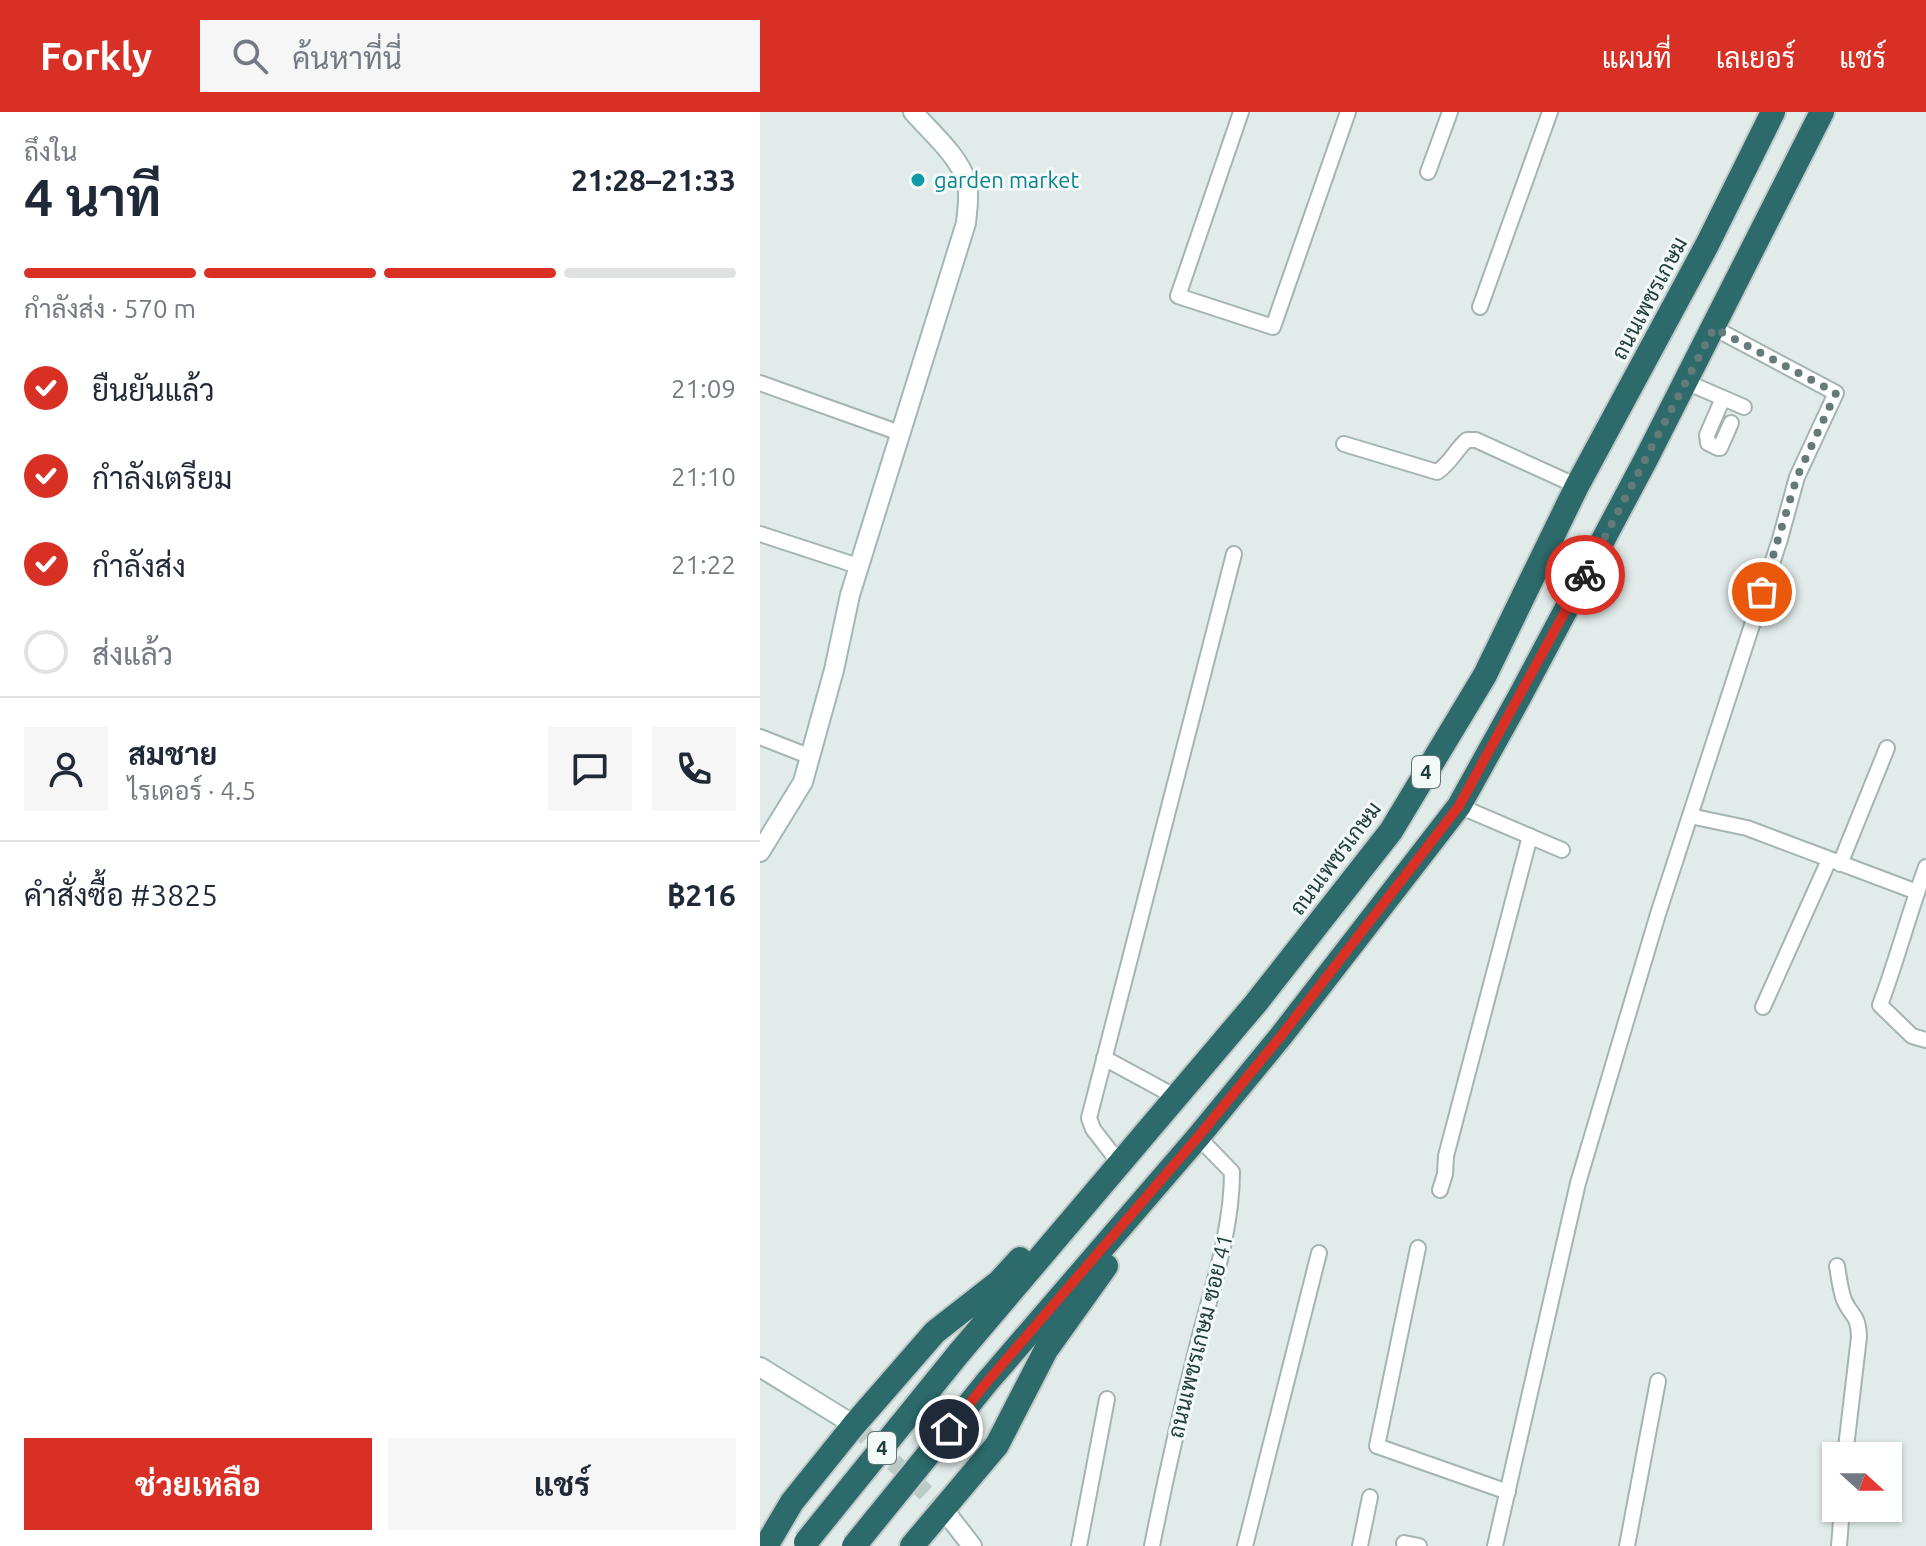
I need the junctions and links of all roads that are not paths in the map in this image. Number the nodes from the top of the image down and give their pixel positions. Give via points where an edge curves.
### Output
1 (913, 112) edge
2 (1241, 112) edge
3 (1348, 112) edge
4 (1450, 112) edge
5 (1550, 112) edge
6 (1773, 112) edge
7 (1822, 112) edge
8 (1428, 172) dead end
9 (1480, 307) dead end
10 (1714, 328) junction
11 (1686, 382) junction
12 (760, 383) edge
13 (1723, 398) junction
14 (1744, 407) dead end
15 (1731, 423) dead end
16 (900, 433) junction
17 (1344, 444) dead end
18 (1577, 486) junction
19 (760, 534) edge
20 (1234, 554) dead end
21 (858, 566) junction
22 (760, 737) edge
23 (1887, 748) dead end
24 (811, 757) junction
25 (1459, 806) junction
26 (1690, 816) junction
27 (1530, 836) junction
28 (1562, 850) dead end
29 (760, 852) edge
30 (1834, 862) junction
31 (1926, 867) edge
32 (1917, 892) junction
33 (1763, 1007) dead end
34 (1926, 1040) edge
35 (1104, 1058) junction
36 (1176, 1097) junction
37 (1198, 1137) junction
38 (1120, 1164) junction
39 (1440, 1190) dead end
40 (1080, 1211) junction
41 (1136, 1211) junction
42 (1418, 1248) dead end
43 (1319, 1253) dead end
44 (1837, 1266) dead end
45 (760, 1367) edge
46 (1658, 1381) dead end
47 (1107, 1399) dead end
48 (854, 1425) junction
49 (1847, 1442) edge
50 (1508, 1492) junction
51 (1370, 1497) dead end
52 (944, 1510) junction
53 (1841, 1522) edge
54 (804, 1544) edge
55 (766, 1546) edge
56 (854, 1546) edge
57 (912, 1546) edge
58 (972, 1546) edge
59 (1079, 1546) edge
60 (1152, 1546) edge
61 (1245, 1546) edge
62 (1360, 1546) edge
63 (1495, 1546) edge
64 (1627, 1546) edge
65 (1839, 1546) edge

1 - 16 street via 957,162 968,196 966,223
2 - 3 street via 1178,296 1273,327
4 - 8 street
5 - 9 street
6 - 18 highway, ถนนเพชรเกษม / 4
7 - 10 highway, 4
10 - 11 highway, 4
10 - 26 street via 1836,393 1797,477
11 - 13 street
11 - 25 highway, 4
12 - 16 street
13 - 14 street
13 - 15 street via 1708,443 1720,448
16 - 21 street
17 - 18 street via 1437,472 1462,444 1476,440
18 - 36 highway, ถนนเพชรเกษม / 4 via 1485,675 1391,831
19 - 21 street
20 - 35 street
21 - 24 street
22 - 24 street
23 - 30 street
24 - 29 street via 803,782
25 - 27 street
25 - 37 highway, 4
26 - 30 street via 1747,828
26 - 50 street via 1578,1183
27 - 28 street
27 - 39 street
30 - 32 street
30 - 33 street
31 - 32 street
32 - 34 street via 1880,1005 1912,1036
35 - 36 street
35 - 38 street via 1089,1118
36 - 38 highway, ถนนเพชรเกษม / 4
37 - 41 highway, 4
37 - 60 street, ถนนเพชรเกษม ซอย 41 via 1232,1172 1232,1195
38 - 40 highway, ถนนเพชรเกษม / 4
40 - 48 highway via 1059,1217 999,1282 935,1332
40 - 54 highway, ถนนเพชรเกษม / 4, bridge
41 - 52 highway via 1130,1232 1046,1350 997,1445
41 - 56 highway, 4, bridge
42 - 50 street via 1377,1446
43 - 61 street
44 - 49 street via 1842,1296 1855,1313 1859,1337
45 - 48 street
46 - 64 street
47 - 59 street
48 - 55 highway via 792,1502
50 - 63 street
51 - 62 street
52 - 57 highway
52 - 58 street
53 - 65 street

